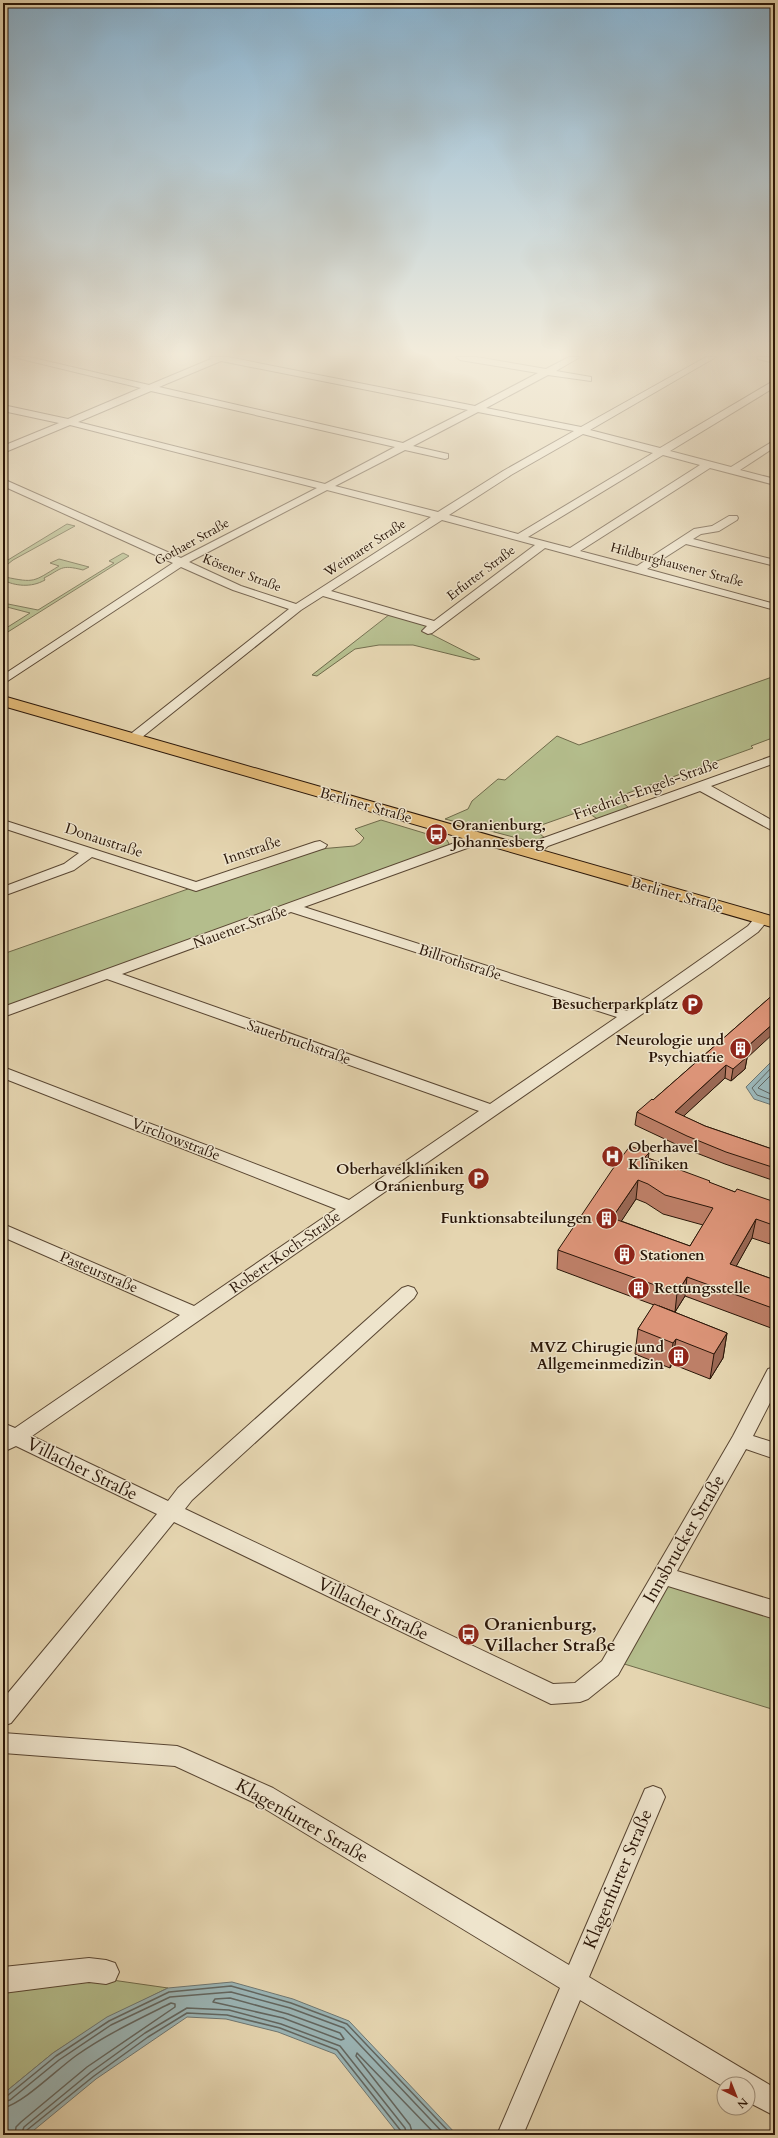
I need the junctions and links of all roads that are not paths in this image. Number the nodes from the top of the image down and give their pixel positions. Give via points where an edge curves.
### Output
1 (206, 457) edge
2 (384, 457) edge
3 (534, 457) edge
4 (654, 457) edge
5 (681, 457) edge
6 (754, 457) edge
7 (709, 464) junction
8 (733, 470) junction
9 (3, 482) edge
10 (775, 482) edge
11 (326, 487) junction
12 (440, 516) junction
13 (733, 518) dead end
14 (519, 538) junction
15 (684, 540) junction
16 (543, 544) junction
17 (572, 551) junction
18 (180, 563) junction
19 (775, 563) edge
20 (640, 569) junction
21 (322, 592) junction
22 (775, 607) edge
23 (297, 608) junction
24 (3, 680) edge
25 (3, 701) edge
26 (132, 739) junction
27 (775, 759) edge
28 (701, 786) junction
29 (3, 824) edge
30 (775, 828) edge
31 (473, 836) junction
32 (320, 845) dead end
33 (90, 853) junction
34 (532, 853) junction
35 (196, 887) joint
36 (3, 892) edge
37 (292, 908) junction
38 (768, 921) edge
39 (107, 974) junction
40 (3, 1012) edge
41 (628, 1016) junction
42 (3, 1072) edge
43 (492, 1110) junction
44 (349, 1207) junction
45 (3, 1230) edge
46 (408, 1293) dead end
47 (196, 1314) junction
48 (775, 1374) edge
49 (7, 1437) edge
50 (741, 1440) junction
51 (775, 1451) edge
52 (170, 1511) junction
53 (663, 1575) junction
54 (775, 1610) edge
55 (580, 1692) joint
56 (3, 1716) edge
57 (3, 1743) edge
58 (653, 1797) dead end
59 (106, 1972) dead end
60 (3, 1980) edge
61 (574, 1982) junction
62 (730, 2076) edge
63 (756, 2092) edge
64 (775, 2103) edge
65 (510, 2135) edge

1 - 11 street, Hildburghausener Straße
2 - 11 street, Gothaer Straße
3 - 12 street, Weimarer Straße
4 - 14 street, Erfurter Straße
5 - 7 street
6 - 8 street
7 - 8 street
7 - 17 street, Hildburghausener Straße
8 - 10 street
9 - 18 street, Kösener Straße
11 - 12 street, Hildburghausener Straße
11 - 18 street, Gothaer Straße
12 - 14 street, Hildburghausener Straße
12 - 21 street, Weimarer Straße
13 - 15 street via 720,528 698,531
14 - 16 street, Hildburghausener Straße
15 - 19 street
15 - 20 street
16 - 17 street, Hildburghausener Straße
16 - 21 street, Erfurter Straße via 432,628
17 - 20 street, Hildburghausener Straße
18 - 23 street, Kösener Straße via 237,588
18 - 24 street, Gothaer Straße
20 - 22 street, Hildburghausener Straße
21 - 23 street, Weimarer Straße
23 - 26 street, Weimarer Straße
25 - 26 main road, Berliner Straße
26 - 31 main road, Berliner Straße
27 - 28 street, Friedrich-Engels-Straße
28 - 30 street
28 - 34 street, Friedrich-Engels-Straße via 543,842
29 - 33 street, Donaustraße
31 - 34 main road, Berliner Straße
31 - 37 street, Nauener Straße via 465,844
32 - 35 street, Innstraße
33 - 35 street, Donaustraße
33 - 36 street via 69,867
34 - 38 main road, Berliner Straße
37 - 39 street, Nauener Straße
37 - 41 street, Billrothstraße
38 - 41 street, Robert-Koch-Straße
39 - 40 street, Nauener Straße
39 - 43 street, Sauerbruchstraße
41 - 43 street, Robert-Koch-Straße
42 - 44 street, Virchowstraße
43 - 44 street, Robert-Koch-Straße
44 - 47 street, Robert-Koch-Straße
45 - 47 street, Pasteurstraße
46 - 52 street via 185,1494
47 - 49 street, Robert-Koch-Straße
48 - 50 street, Innsbrucker Straße
49 - 52 street, Villacher Straße
50 - 51 street
50 - 53 street, Innsbrucker Straße
52 - 55 street, Villacher Straße via 551,1694
52 - 56 street
53 - 54 street
53 - 55 street, Innsbrucker Straße via 610,1668
57 - 61 street, Klagenfurter Straße via 177,1756 265,1796
58 - 61 street, Klagenfurter Straße
59 - 60 street via 90,1970
61 - 62 street, Klagenfurter Straße
61 - 65 street, Klagenfurter Straße
63 - 64 street

